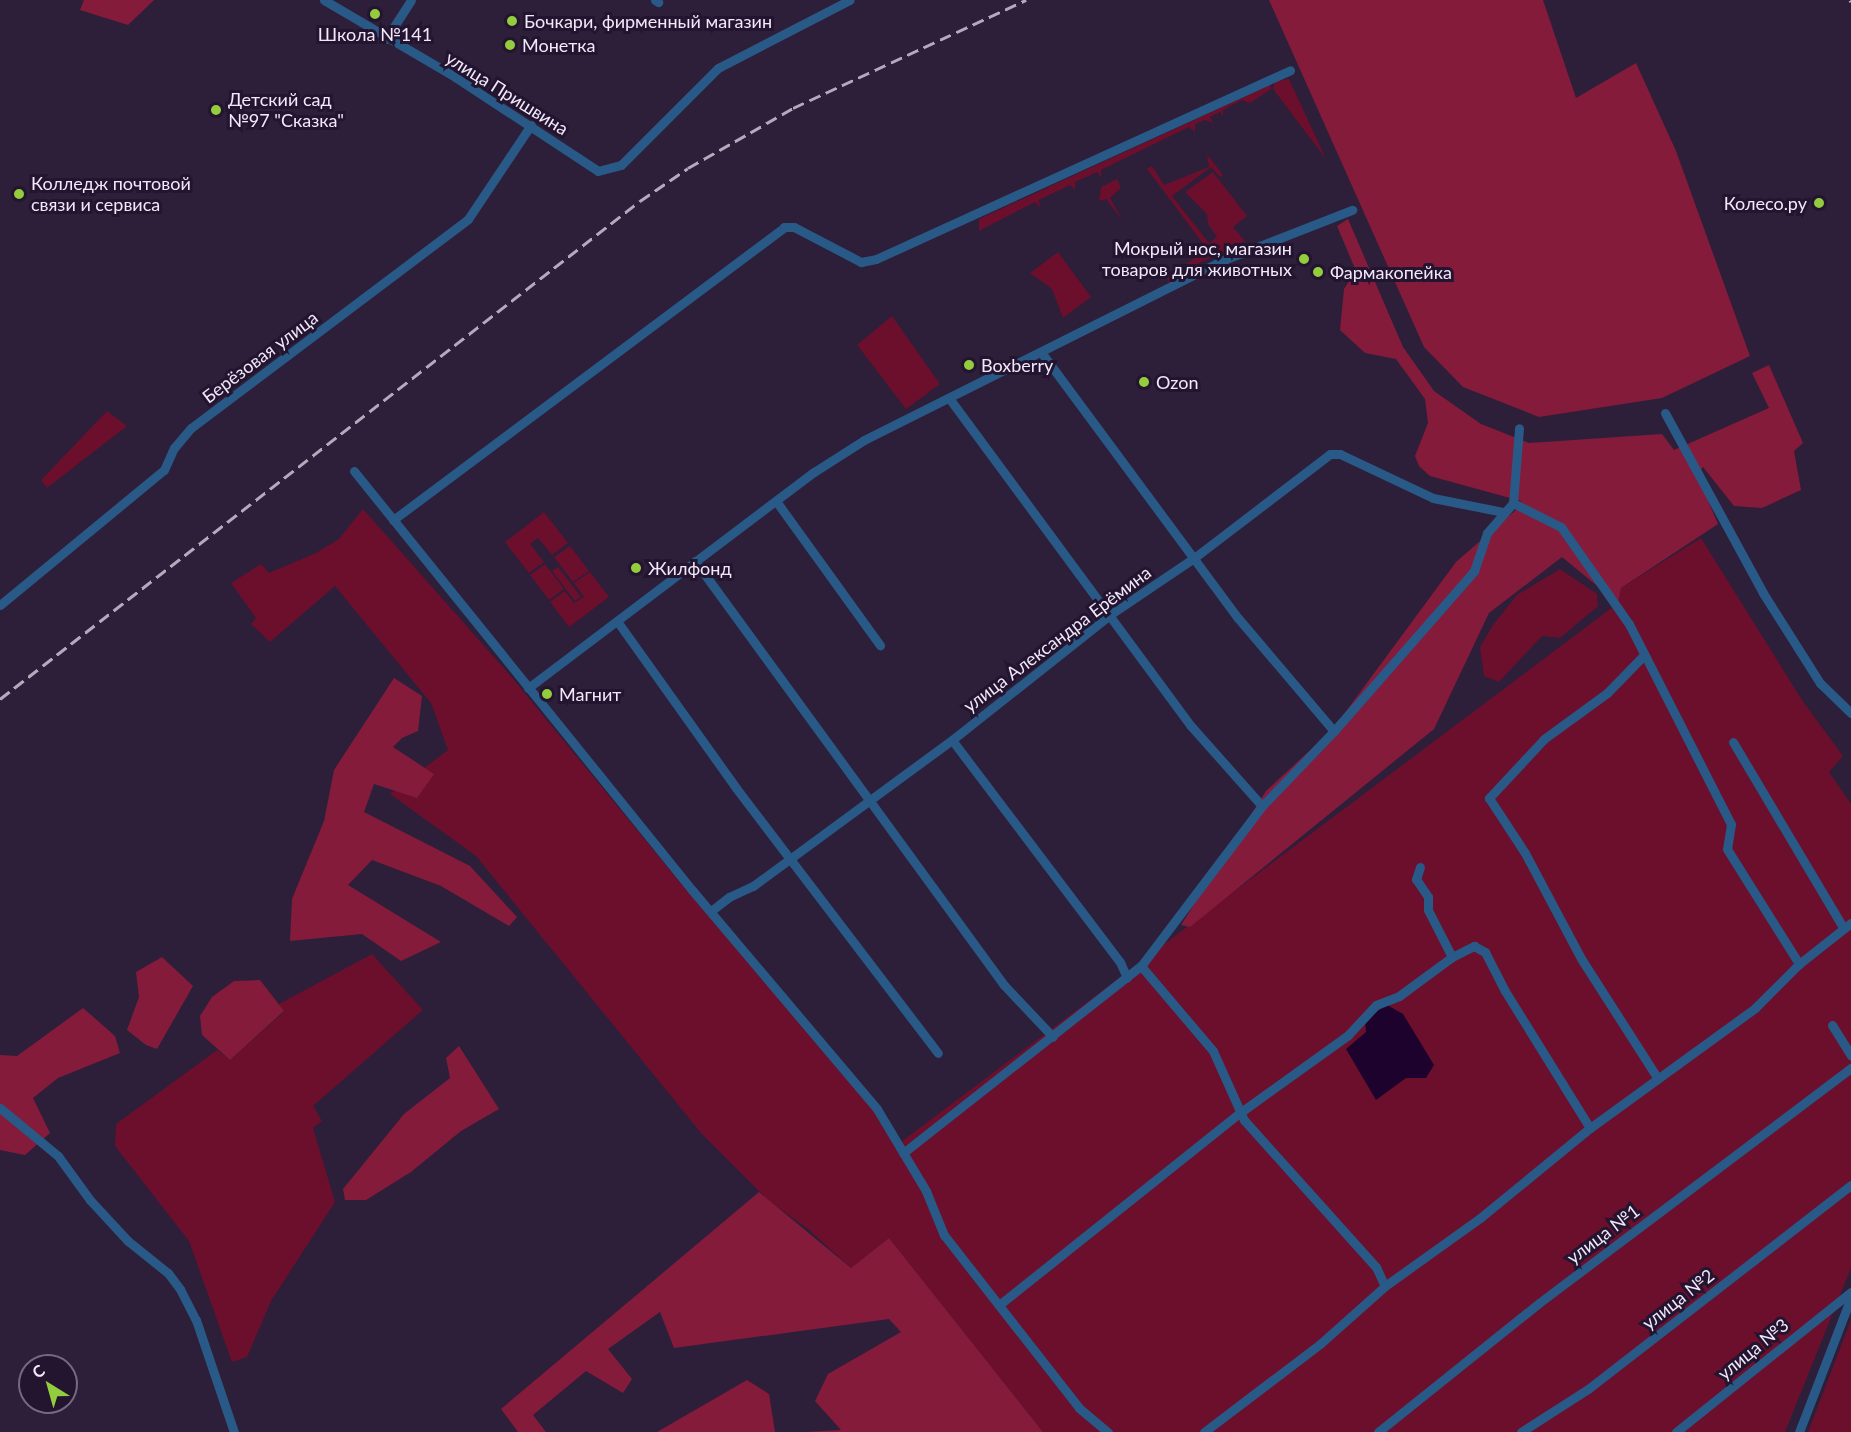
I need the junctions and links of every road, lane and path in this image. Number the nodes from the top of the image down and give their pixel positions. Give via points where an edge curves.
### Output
1 (324, 0) edge
2 (411, 0) edge
3 (850, 0) edge
4 (386, 39) junction
5 (1290, 70) dead end
6 (531, 125) junction
7 (1352, 210) dead end
8 (1041, 352) junction
9 (949, 398) junction
10 (1665, 412) dead end
11 (1519, 428) dead end
12 (354, 471) dead end
13 (776, 501) junction
14 (1513, 503) junction
15 (1503, 512) junction
16 (393, 520) junction
17 (1194, 558) junction
18 (695, 561) junction
19 (0, 605) edge
20 (1111, 614) junction
21 (616, 621) junction
22 (880, 645) dead end
23 (1644, 655) junction
24 (528, 688) junction
25 (1851, 713) edge
26 (1334, 731) junction
27 (952, 740) junction
28 (1733, 742) dead end
29 (872, 799) junction
30 (1262, 806) junction
31 (791, 858) junction
32 (1420, 867) dead end
33 (711, 911) junction
34 (1848, 926) edge
35 (1452, 957) junction
36 (1799, 964) junction
37 (1141, 966) junction
38 (1127, 978) junction
39 (1832, 1025) dead end
40 (1053, 1037) junction
41 (938, 1053) dead end
42 (1851, 1056) edge
43 (1851, 1068) edge
44 (1658, 1079) junction
45 (0, 1108) edge
46 (1241, 1112) junction
47 (1590, 1128) junction
48 (903, 1153) junction
49 (1851, 1185) edge
50 (1385, 1286) junction
51 (1851, 1292) edge
52 (1851, 1297) edge
53 (999, 1305) junction
54 (234, 1432) edge
55 (1108, 1432) edge
56 (1204, 1432) edge
57 (1378, 1432) edge
58 (1521, 1432) edge
59 (1676, 1432) edge
60 (1799, 1432) edge

1 - 4 street, улица Пришвина
2 - 4 street
3 - 6 street, улица Пришвина via 718,68 628,160 611,171 598,171
4 - 6 street, улица Пришвина
5 - 16 street via 876,259 861,262 794,227 784,227
6 - 19 street, Берёзовая улица via 468,219 191,428 174,448 164,470
7 - 8 street via 1221,261
8 - 9 street
8 - 17 street
9 - 13 street via 864,440
9 - 20 street
10 - 25 street via 1762,593 1820,683
11 - 14 street
12 - 16 street
13 - 18 street
13 - 22 street
14 - 15 street
14 - 23 street via 1561,527 1629,624
15 - 17 street, улица Александра Ерёмина via 1433,498 1340,454 1330,454
15 - 26 street via 1487,532 1474,571
16 - 24 street
17 - 20 street, улица Александра Ерёмина
17 - 26 street via 1280,671
18 - 21 street
18 - 29 street
20 - 27 street, улица Александра Ерёмина
20 - 30 street via 1191,726
21 - 24 street
21 - 31 street
23 - 36 street via 1731,824 1727,849
23 - 44 street via 1607,693 1544,739 1490,798 1525,853 1582,960
24 - 33 street
26 - 30 street
27 - 29 street, улица Александра Ерёмина
27 - 38 street via 1120,962
28 - 34 street
29 - 31 street, улица Александра Ерёмина
29 - 40 street via 1004,985
30 - 37 street
31 - 33 street, улица Александра Ерёмина
31 - 41 street
32 - 35 street via 1416,879 1428,897 1428,910
33 - 48 street via 877,1109
34 - 36 street
35 - 46 street via 1399,996 1376,1005 1348,1035
35 - 47 street via 1474,946 1485,952
36 - 44 street via 1755,1008
37 - 38 street
37 - 46 street via 1213,1051
38 - 40 street
39 - 42 street
40 - 48 street
43 - 57 street, улица №1 via 1539,1303
44 - 47 street
45 - 54 street via 58,1156 128,1240 174,1281 196,1320
46 - 50 street via 1376,1267
46 - 53 street
47 - 50 street via 1480,1218
48 - 53 street via 926,1191 944,1235
49 - 58 street, улица №2 via 1588,1389
50 - 56 street via 1320,1344
51 - 59 street, улица №3
52 - 60 street
53 - 55 street via 1079,1408

